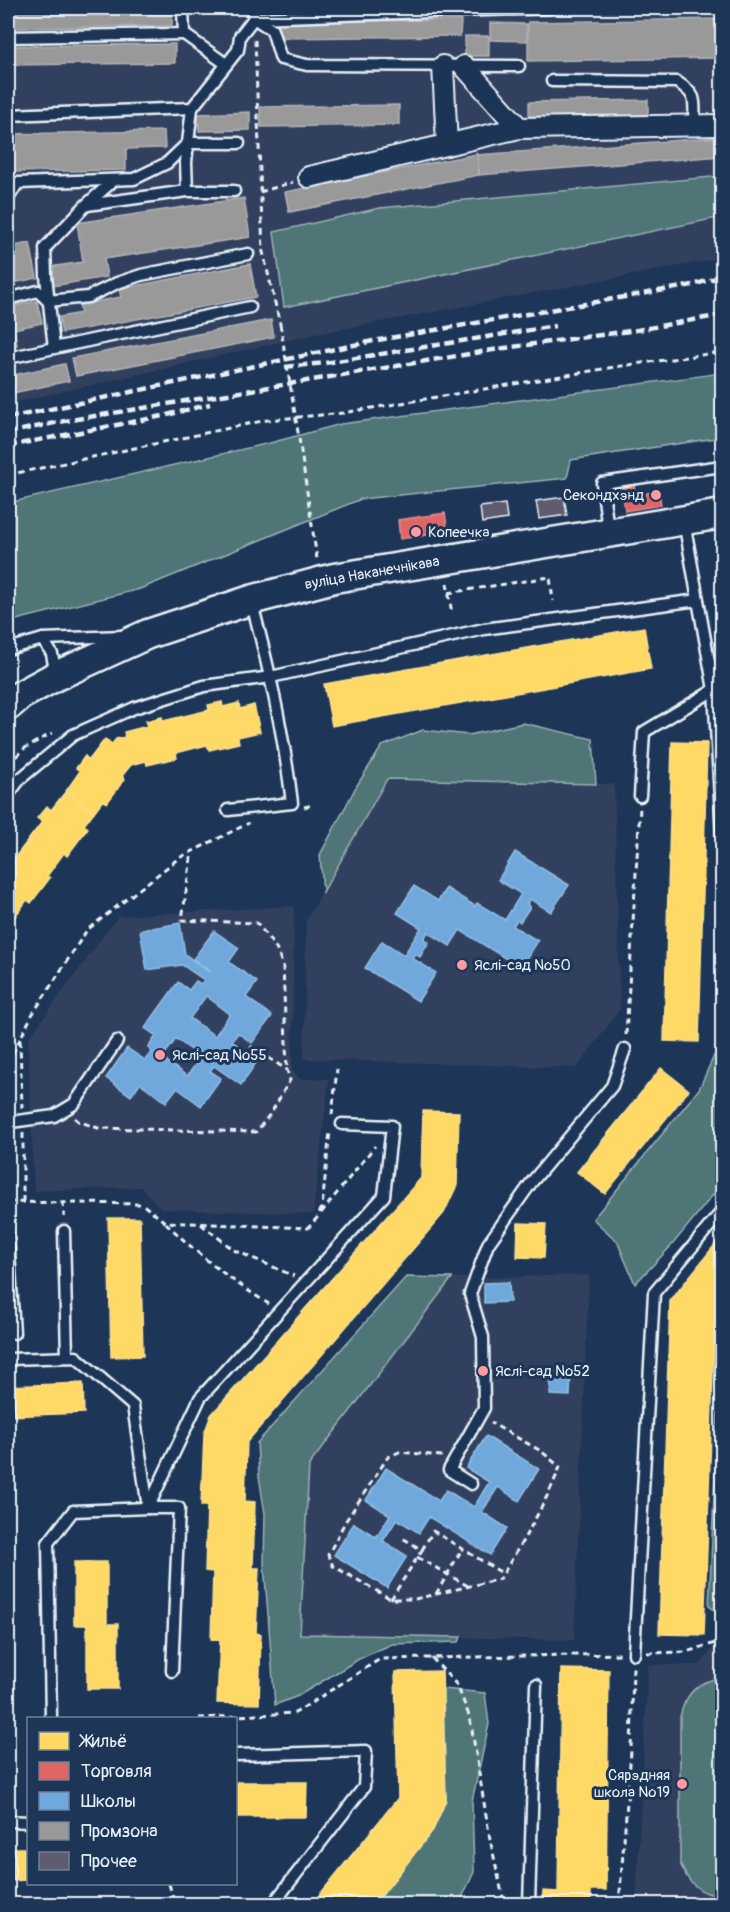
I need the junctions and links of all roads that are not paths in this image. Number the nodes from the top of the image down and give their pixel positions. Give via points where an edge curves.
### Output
1 (183, 8) edge
2 (550, 8) edge
3 (253, 13) edge
4 (184, 34) junction
5 (8, 37) edge
6 (226, 64) junction
7 (443, 66) junction
8 (464, 66) junction
9 (519, 66) dead end
10 (552, 81) dead end
11 (192, 108) junction
12 (8, 115) edge
13 (723, 124) edge
14 (694, 125) junction
15 (519, 128) junction
16 (188, 143) junction
17 (239, 143) dead end
18 (447, 145) junction
19 (309, 177) road end
20 (114, 180) junction
21 (13, 183) edge
22 (234, 190) dead end
23 (187, 191) junction
24 (8, 198) edge
25 (86, 205) junction
26 (248, 254) dead end
27 (8, 299) edge
28 (48, 301) junction
29 (250, 307) dead end
30 (54, 348) junction
31 (8, 358) edge
32 (723, 466) edge
33 (723, 514) edge
34 (684, 521) junction
35 (609, 534) junction
36 (251, 600) junction
37 (698, 600) junction
38 (148, 634) junction
39 (44, 639) junction
40 (8, 649) edge
41 (56, 675) junction
42 (271, 677) junction
43 (718, 689) edge
44 (8, 706) edge
45 (8, 795) edge
46 (640, 796) road end
47 (228, 810) dead end
48 (723, 836) edge
49 (117, 1041) dead end
50 (625, 1048) road end
51 (342, 1124) dead end
52 (8, 1125) edge
53 (723, 1211) edge
54 (64, 1231) dead end
55 (8, 1235) edge
56 (14, 1333) dead end
57 (67, 1357) junction
58 (8, 1359) edge
59 (471, 1484) dead end
60 (148, 1508) junction
61 (633, 1653) road end
62 (172, 1671) dead end
63 (536, 1685) dead end
64 (51, 1717) edge
65 (237, 1755) edge
66 (8, 1821) edge
67 (27, 1822) edge
68 (273, 1905) edge
69 (529, 1905) edge

1 - 4 lane
2 - 3 lane
3 - 6 lane via 240,36 238,50
3 - 7 lane via 272,30 281,58 307,65
4 - 5 lane
4 - 6 lane
6 - 11 lane
7 - 8 lane
7 - 18 street
8 - 9 lane
8 - 15 street
10 - 14 lane via 677,82 693,96
11 - 12 lane
11 - 16 lane
13 - 14 street
14 - 15 street
15 - 18 street
16 - 17 lane
16 - 20 lane via 167,163 134,179
16 - 23 lane
18 - 19 street
20 - 21 lane
20 - 25 lane
21 - 24 lane
22 - 23 lane
23 - 25 lane
25 - 28 lane via 45,248
26 - 28 lane via 141,275 88,297
27 - 28 lane via 38,291
28 - 30 lane
29 - 30 lane
30 - 31 lane
32 - 35 lane via 602,483
33 - 34 main road, вуліца Наканечнікава
34 - 35 main road, вуліца Наканечнікава
34 - 37 lane
35 - 36 main road, вуліца Наканечнікава via 334,578
36 - 38 main road, вуліца Наканечнікава
36 - 42 lane
37 - 42 lane via 484,629
37 - 43 lane
38 - 39 lane
38 - 41 main road, вуліца Наканечнікава
39 - 40 lane
39 - 41 lane
41 - 44 main road, вуліца Наканечнікава
42 - 45 lane via 204,686 134,708 73,735 20,779
42 - 47 lane via 292,803
43 - 46 lane via 644,732
43 - 48 lane
49 - 52 lane via 74,1104 54,1116
50 - 59 lane via 612,1086 531,1183 488,1245 471,1294 483,1337 484,1408 449,1470
51 - 60 lane via 392,1126 384,1196 200,1398
53 - 61 lane via 654,1293
54 - 57 lane
55 - 56 lane
57 - 58 lane
57 - 60 lane via 76,1357 133,1406
60 - 62 lane via 179,1509
60 - 64 lane via 73,1511 48,1542
63 - 69 lane
65 - 68 lane via 366,1751 364,1786
66 - 67 lane

